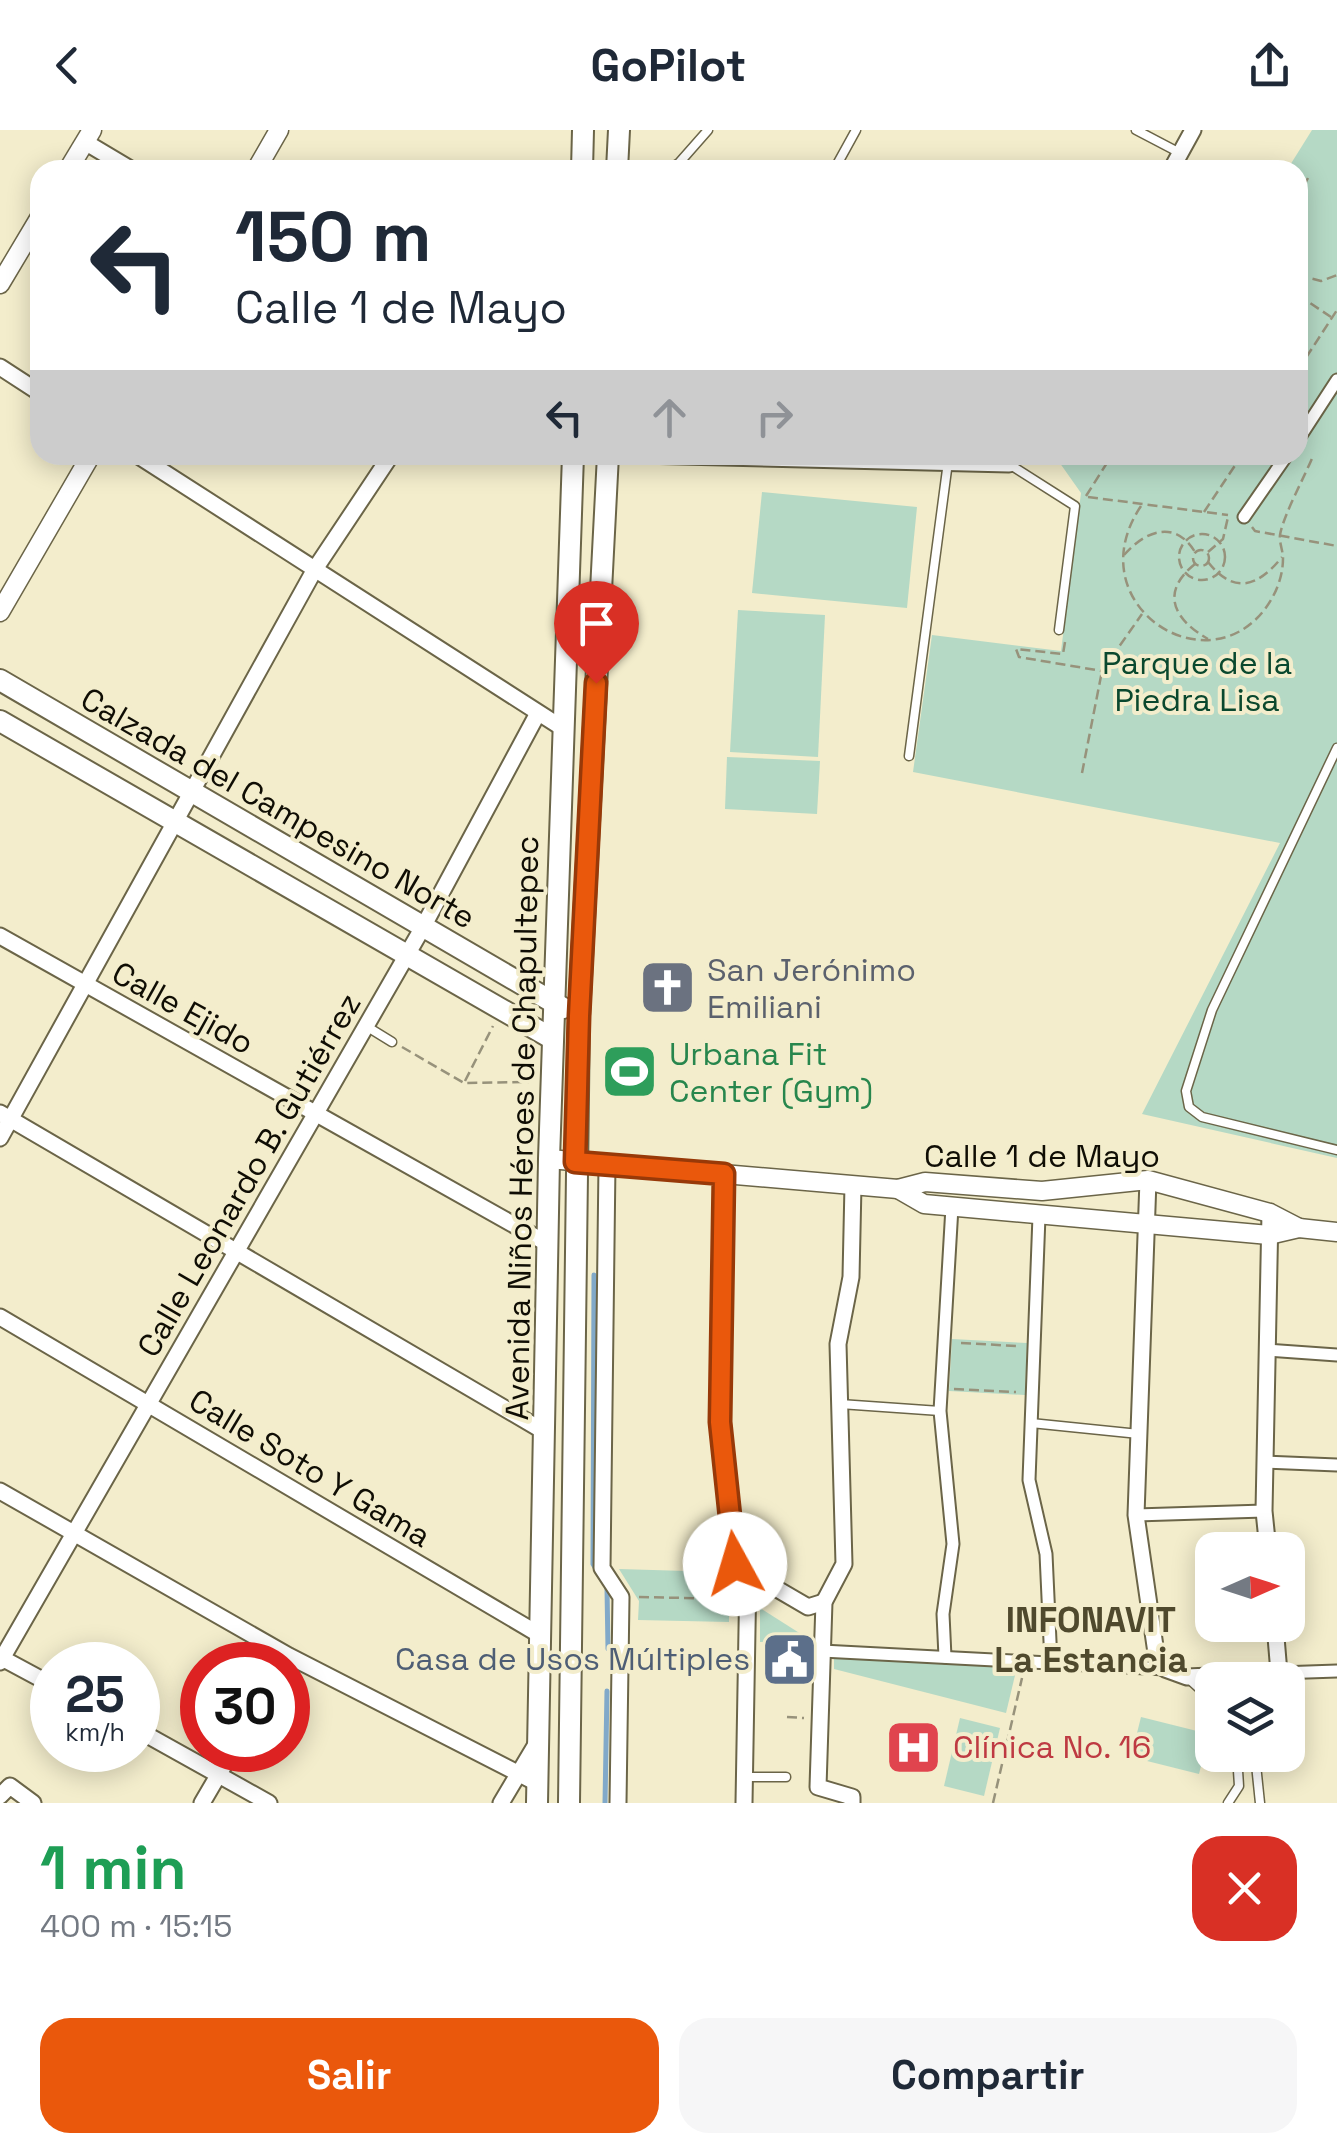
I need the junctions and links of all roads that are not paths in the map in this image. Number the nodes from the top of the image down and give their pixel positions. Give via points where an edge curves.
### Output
1 (279, 130) edge
2 (583, 130) edge
3 (619, 130) edge
4 (708, 130) edge
5 (856, 130) edge
6 (1136, 130) edge
7 (1192, 130) edge
8 (88, 136) edge
9 (1180, 153) junction
10 (74, 160) edge
11 (119, 160) edge
12 (262, 160) edge
13 (582, 160) edge
14 (618, 160) edge
15 (682, 160) edge
16 (840, 160) edge
17 (1176, 160) edge
18 (30, 234) edge
19 (0, 284) edge
20 (0, 367) edge
21 (1337, 380) edge
22 (30, 386) edge
23 (1308, 425) edge
24 (85, 465) edge
25 (153, 465) edge
26 (384, 465) edge
27 (572, 465) edge
28 (607, 465) edge
29 (948, 465) edge
30 (1020, 465) edge
31 (1280, 465) edge
32 (1244, 517) road end
33 (315, 569) junction
34 (0, 612) edge
35 (1059, 630) dead end
36 (0, 680) edge
37 (538, 712) junction
38 (0, 721) edge
39 (564, 729) junction
40 (1337, 748) edge
41 (909, 756) dead end
42 (193, 794) junction
43 (177, 823) junction
44 (251, 828) junction
45 (234, 856) junction
46 (304, 859) junction
47 (288, 887) junction
48 (423, 928) junction
49 (0, 936) edge
50 (407, 956) junction
51 (87, 986) junction
52 (554, 1004) junction
53 (579, 1016) junction
54 (366, 1026) junction
55 (554, 1039) junction
56 (392, 1042) road end
57 (315, 1114) junction
58 (6, 1116) edge
59 (0, 1138) edge
60 (1337, 1150) edge
61 (549, 1160) junction
62 (575, 1162) junction
63 (607, 1164) junction
64 (724, 1174) junction
65 (1148, 1180) junction
66 (853, 1185) junction
67 (898, 1189) junction
68 (952, 1207) junction
69 (1270, 1212) junction
70 (1038, 1216) junction
71 (1147, 1224) junction
72 (1299, 1228) junction
73 (1337, 1232) edge
74 (1269, 1234) junction
75 (548, 1244) junction
76 (236, 1251) junction
77 (0, 1317) edge
78 (1267, 1350) junction
79 (1337, 1355) edge
80 (148, 1404) junction
81 (838, 1404) junction
82 (940, 1411) junction
83 (1031, 1423) junction
84 (544, 1432) junction
85 (1139, 1434) junction
86 (1265, 1462) junction
87 (1337, 1465) edge
88 (0, 1491) edge
89 (1264, 1511) junction
90 (1136, 1514) junction
91 (1266, 1532) edge
92 (74, 1533) junction
93 (748, 1572) junction
94 (824, 1602) junction
95 (540, 1636) junction
96 (256, 1642) edge
97 (822, 1651) junction
98 (945, 1657) junction
99 (1, 1659) edge
100 (1051, 1663) junction
101 (1165, 1669) junction
102 (310, 1672) edge
103 (1337, 1672) edge
104 (1305, 1673) edge
105 (30, 1674) edge
106 (1187, 1677) junction
107 (1195, 1677) edge
108 (1195, 1684) edge
109 (538, 1741) junction
110 (160, 1742) edge
111 (518, 1772) junction
112 (1237, 1772) edge
113 (1257, 1772) edge
114 (219, 1774) junction
115 (744, 1777) junction
116 (786, 1778) dead end
117 (537, 1793) edge
118 (0, 1796) edge
119 (852, 1800) edge
120 (33, 1803) edge
121 (202, 1803) edge
122 (269, 1803) edge
123 (501, 1803) edge
124 (569, 1803) edge
125 (618, 1803) edge
126 (744, 1803) edge
127 (1228, 1803) edge
128 (1260, 1803) edge

1 - 12 street
2 - 13 main road
3 - 14 main road
4 - 15 lane
5 - 16 lane
6 - 9 lane
7 - 9 street
8 - 10 street
8 - 11 street
9 - 17 street
18 - 19 street
20 - 22 street
21 - 23 street
24 - 34 street
25 - 33 street
26 - 33 street
27 - 39 main road, Avenida Niños Héroes de Chapultepec
28 - 53 main road, Avenida Niños Héroes de Chapultepec
29 - 41 lane
30 - 35 lane via 1075,506
31 - 32 street
33 - 37 street
33 - 42 street
36 - 42 main road, Calzada del Campesino Norte
37 - 39 street
37 - 48 street, Calle Leonardo B. Gutiérrez
38 - 43 main road, Calzada del Campesino Norte
39 - 52 main road, Avenida Niños Héroes de Chapultepec
40 - 60 lane via 1212,1010 1186,1092 1189,1107 1202,1118
42 - 43 street
42 - 44 main road, Calzada del Campesino Norte
43 - 45 main road, Calzada del Campesino Norte
43 - 51 street
44 - 45 main road
44 - 46 main road, Calzada del Campesino Norte
45 - 47 main road, Calzada del Campesino Norte
46 - 47 main road
46 - 48 main road, Calzada del Campesino Norte
47 - 50 main road, Calzada del Campesino Norte
48 - 50 street, Calle Leonardo B. Gutiérrez
48 - 52 main road, Calzada del Campesino Norte
49 - 51 street, Calle Ejido
50 - 54 street, Calle Leonardo B. Gutiérrez
50 - 55 main road, Calzada del Campesino Norte
51 - 57 street, Calle Ejido
51 - 58 street
52 - 53 main road, Calzada del Campesino Norte
52 - 55 main road, Avenida Niños Héroes de Chapultepec
53 - 62 main road, Avenida Niños Héroes de Chapultepec
54 - 56 lane
54 - 57 street, Calle Leonardo B. Gutiérrez
55 - 61 main road, Avenida Niños Héroes de Chapultepec
57 - 75 street, Calle Ejido
57 - 76 street, Calle Leonardo B. Gutiérrez
58 - 59 street
58 - 76 street
61 - 62 street, Calle 1 de Mayo
61 - 75 main road, Avenida Niños Héroes de Chapultepec
62 - 63 street, Calle 1 de Mayo
62 - 124 main road, Avenida Niños Héroes de Chapultepec
63 - 64 street, Calle 1 de Mayo
63 - 125 street via 602,1568 621,1597
64 - 66 street, Calle 1 de Mayo
64 - 93 street via 720,1422 735,1564
65 - 67 street, Calle 1 de Mayo via 1042,1191 925,1182
65 - 69 street, Calle 1 de Mayo
65 - 71 street
66 - 67 street, Calle 1 de Mayo
66 - 81 street
67 - 68 street, Calle 1 de Mayo via 924,1204
68 - 70 street, Calle 1 de Mayo
68 - 82 street
69 - 72 street, Calle 1 de Mayo
69 - 74 street
70 - 71 street, Calle 1 de Mayo
70 - 83 street
71 - 74 street, Calle 1 de Mayo
71 - 85 street
72 - 73 street, Calle 1 de Mayo
72 - 74 street, Calle 1 de Mayo
74 - 78 street
75 - 84 main road, Avenida Niños Héroes de Chapultepec
76 - 80 street, Calle Leonardo B. Gutiérrez
76 - 84 street
77 - 80 street, Calle Soto Y Gama
78 - 79 street
78 - 86 street
80 - 92 street, Calle Leonardo B. Gutiérrez
80 - 95 street, Calle Soto Y Gama
81 - 82 lane
81 - 94 street via 844,1564
82 - 98 street via 953,1544 943,1614
83 - 85 lane
83 - 100 street via 1029,1480 1046,1554
84 - 95 main road, Avenida Niños Héroes de Chapultepec
85 - 90 street
86 - 87 street
86 - 89 street
88 - 92 street
89 - 90 street
89 - 91 street
90 - 101 street via 1156,1653
92 - 96 street
92 - 99 street, Calle Leonardo B. Gutiérrez
93 - 94 street via 808,1608
93 - 115 street
94 - 97 street
95 - 109 main road, Avenida Niños Héroes de Chapultepec
97 - 98 street
97 - 119 street via 818,1788
98 - 100 street
99 - 105 street
100 - 101 street
101 - 106 street
102 - 111 street
103 - 104 street
106 - 107 street
106 - 108 lane
109 - 111 street
109 - 117 main road, Avenida Niños Héroes de Chapultepec
110 - 114 street
111 - 117 street
111 - 123 street
112 - 127 lane
113 - 128 lane
114 - 121 street
114 - 122 street
115 - 116 lane
115 - 126 street
118 - 120 street via 10,1786

